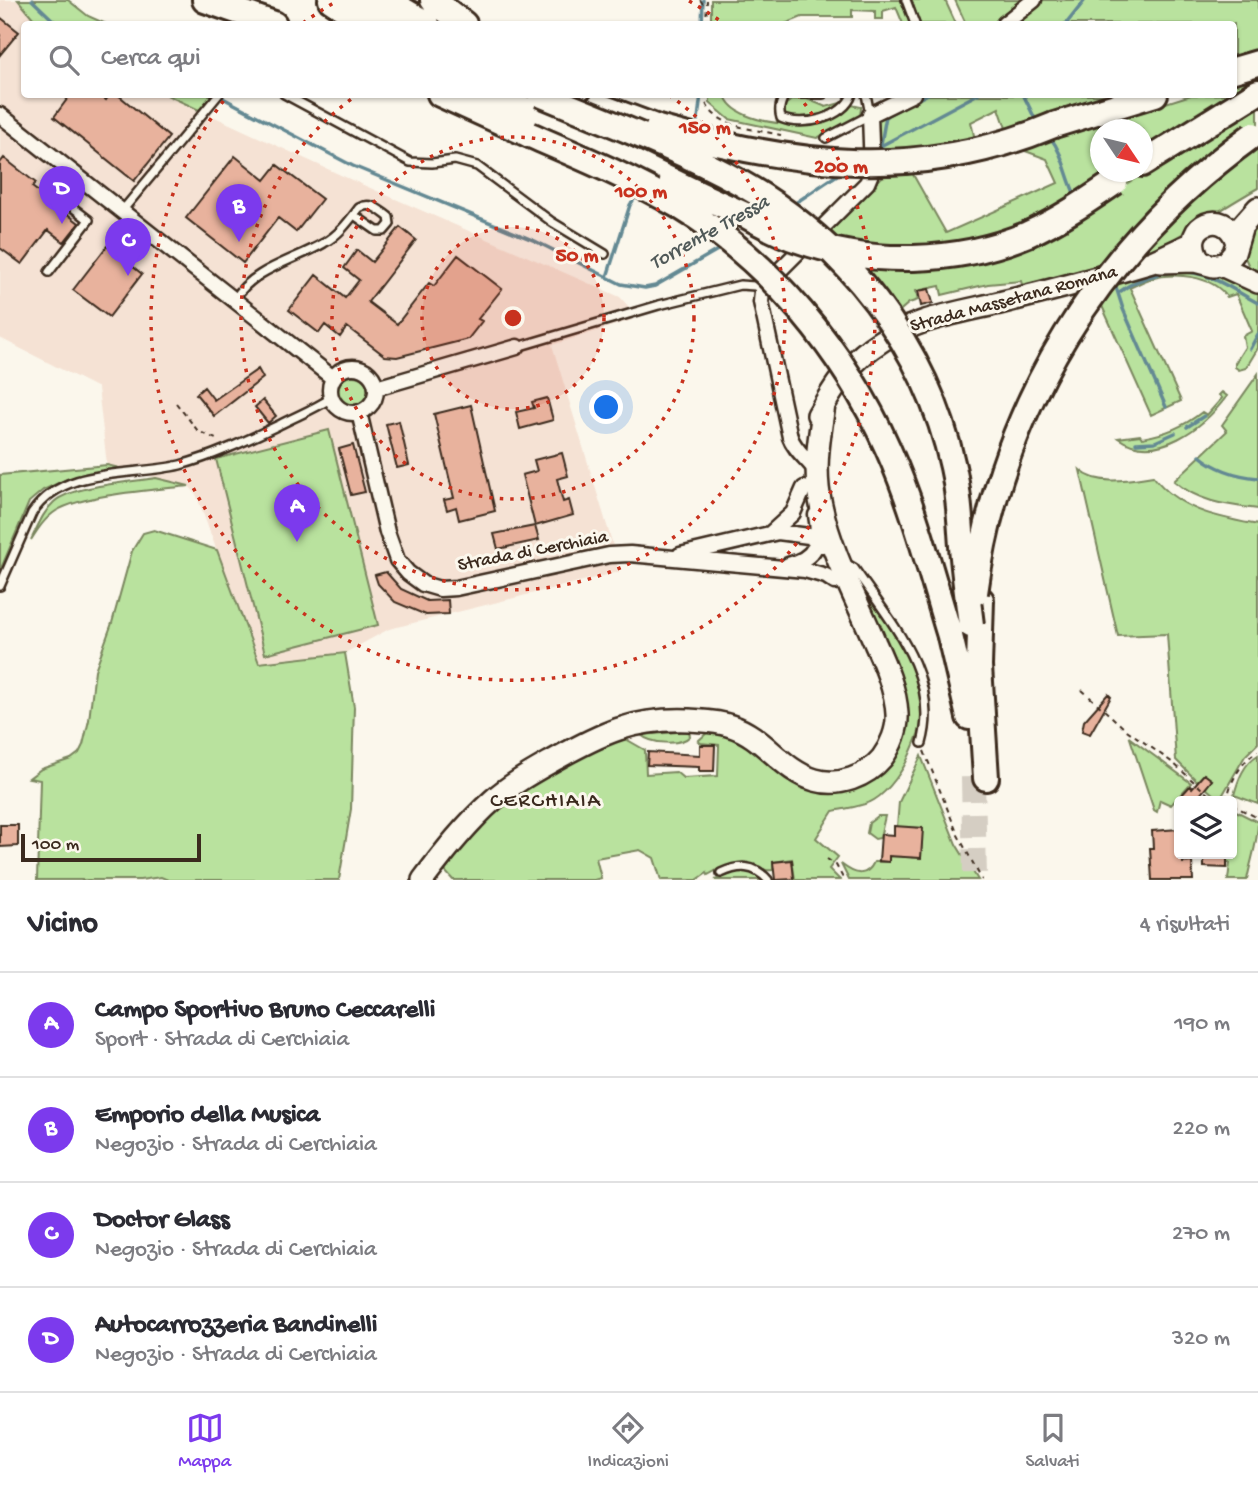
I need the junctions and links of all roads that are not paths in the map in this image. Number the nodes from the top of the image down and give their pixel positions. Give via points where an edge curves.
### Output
1 (205, 0) edge
2 (309, 0) edge
3 (331, 0) edge
4 (360, 0) edge
5 (386, 0) edge
6 (433, 0) edge
7 (906, 0) edge
8 (1034, 0) edge
9 (265, 21) edge
10 (338, 21) edge
11 (362, 21) edge
12 (394, 21) edge
13 (422, 21) edge
14 (460, 21) edge
15 (914, 21) edge
16 (1008, 21) edge
17 (1258, 62) edge
18 (1237, 69) edge
19 (1258, 92) edge
20 (216, 98) edge
21 (291, 98) edge
22 (449, 98) edge
23 (461, 98) edge
24 (501, 98) edge
25 (549, 98) edge
26 (582, 98) edge
27 (600, 98) edge
28 (785, 98) edge
29 (850, 98) edge
30 (867, 98) edge
31 (907, 98) edge
32 (1145, 98) edge
33 (0, 115) edge
34 (496, 120) junction
35 (870, 122) junction
36 (659, 125) junction
37 (1256, 134) edge
38 (826, 138) dead end
39 (1153, 158) edge
40 (80, 177) junction
41 (1115, 182) edge
42 (49, 189) dead end
43 (1258, 198) edge
44 (63, 200) junction
45 (1258, 208) edge
46 (122, 211) junction
47 (354, 215) junction
48 (1232, 237) junction
49 (1193, 243) junction
50 (605, 254) dead end
51 (1152, 262) junction
52 (1211, 264) junction
53 (49, 272) dead end
54 (1256, 282) edge
55 (762, 291) junction
56 (235, 299) junction
57 (517, 347) joint
58 (334, 378) junction
59 (376, 388) junction
60 (331, 398) junction
61 (359, 412) junction
62 (811, 464) junction
63 (1002, 475) junction
64 (771, 533) junction
65 (817, 541) junction
66 (672, 557) junction
67 (780, 567) junction
68 (837, 571) junction
69 (0, 586) edge
70 (868, 625) junction
71 (961, 631) junction
72 (893, 692) junction
73 (922, 743) road end
74 (721, 873) dead end
75 (423, 880) edge
76 (768, 880) edge

1 - 9 highway
2 - 10 highway
3 - 11 highway
4 - 12 highway
5 - 13 highway
6 - 14 highway
7 - 15 lane
8 - 16 street
17 - 18 highway
19 - 39 highway
20 - 46 lane
21 - 50 lane via 410,162 455,160 477,166 552,222
22 - 34 highway
23 - 34 highway
24 - 41 highway, bridge via 797,240 838,252 888,258 961,252 1016,238 1055,220
25 - 71 highway, bridge via 741,183 826,246 876,301 914,361 944,431 957,488
26 - 36 highway
27 - 36 highway
28 - 29 lane via 779,113 792,121 840,111
30 - 35 lane
31 - 35 street
32 - 36 highway, bridge via 941,152 874,158 792,153
33 - 40 street
34 - 71 highway, bridge via 622,176 701,220 757,266 803,314 851,378 887,447
35 - 38 lane
35 - 55 street via 870,179
37 - 63 highway, bridge via 1172,201 1101,282 1041,380
40 - 44 lane
40 - 46 street
42 - 44 lane
43 - 48 main road, Strada Massetana Romana via 1238,211
44 - 53 lane via 89,220
45 - 48 main road, Strada Massetana Romana
46 - 56 street
47 - 47 lane via 377,232 390,224 389,216 372,205 364,205
47 - 56 lane via 332,238 251,281
48 - 49 main road, Strada Massetana Romana via 1210,222 1194,236
48 - 52 main road, Strada Massetana Romana via 1231,259
48 - 54 street via 1239,258
49 - 51 main road, Strada Massetana Romana
49 - 52 main road via 1195,254
51 - 52 main road, Strada Massetana Romana
51 - 62 main road, Strada Massetana Romana via 928,320 882,341 839,379 811,428
52 - 54 street
55 - 57 lane via 740,285
55 - 62 street via 790,437
56 - 58 street
57 - 59 street
58 - 59 street via 343,370 358,368 370,375
58 - 60 street
59 - 61 street via 373,401
60 - 61 street via 342,410
60 - 69 lane via 236,444 179,465 123,471 56,490 32,513
61 - 66 street, Strada di Cerchiaia via 393,550 402,568 423,584 456,588 609,555
62 - 64 street via 793,513
62 - 65 main road, Strada Massetana Romana
62 - 68 main road, Strada Massetana Romana
63 - 71 highway, bridge
63 - 71 highway via 979,617 979,778
64 - 65 street, Strada di Cerchiaia via 804,535
64 - 66 street, Strada di Cerchiaia
65 - 67 street, Strada di Cerchiaia via 803,561
65 - 68 main road, Strada Massetana Romana
65 - 70 street via 827,550 861,621
66 - 67 street, Strada di Cerchiaia
67 - 68 street, Strada di Cerchiaia via 826,576
68 - 70 main road, Strada Massetana Romana
68 - 72 main road, Strada Massetana Romana via 874,662
68 - 73 lane via 854,568 913,659 925,691
70 - 72 main road, Strada Massetana Romana
72 - 75 main road, Strada Massetana Romana via 897,723 887,750 867,771 838,782 809,778 751,735 724,724 656,720 617,729 500,794
74 - 76 lane via 752,868

